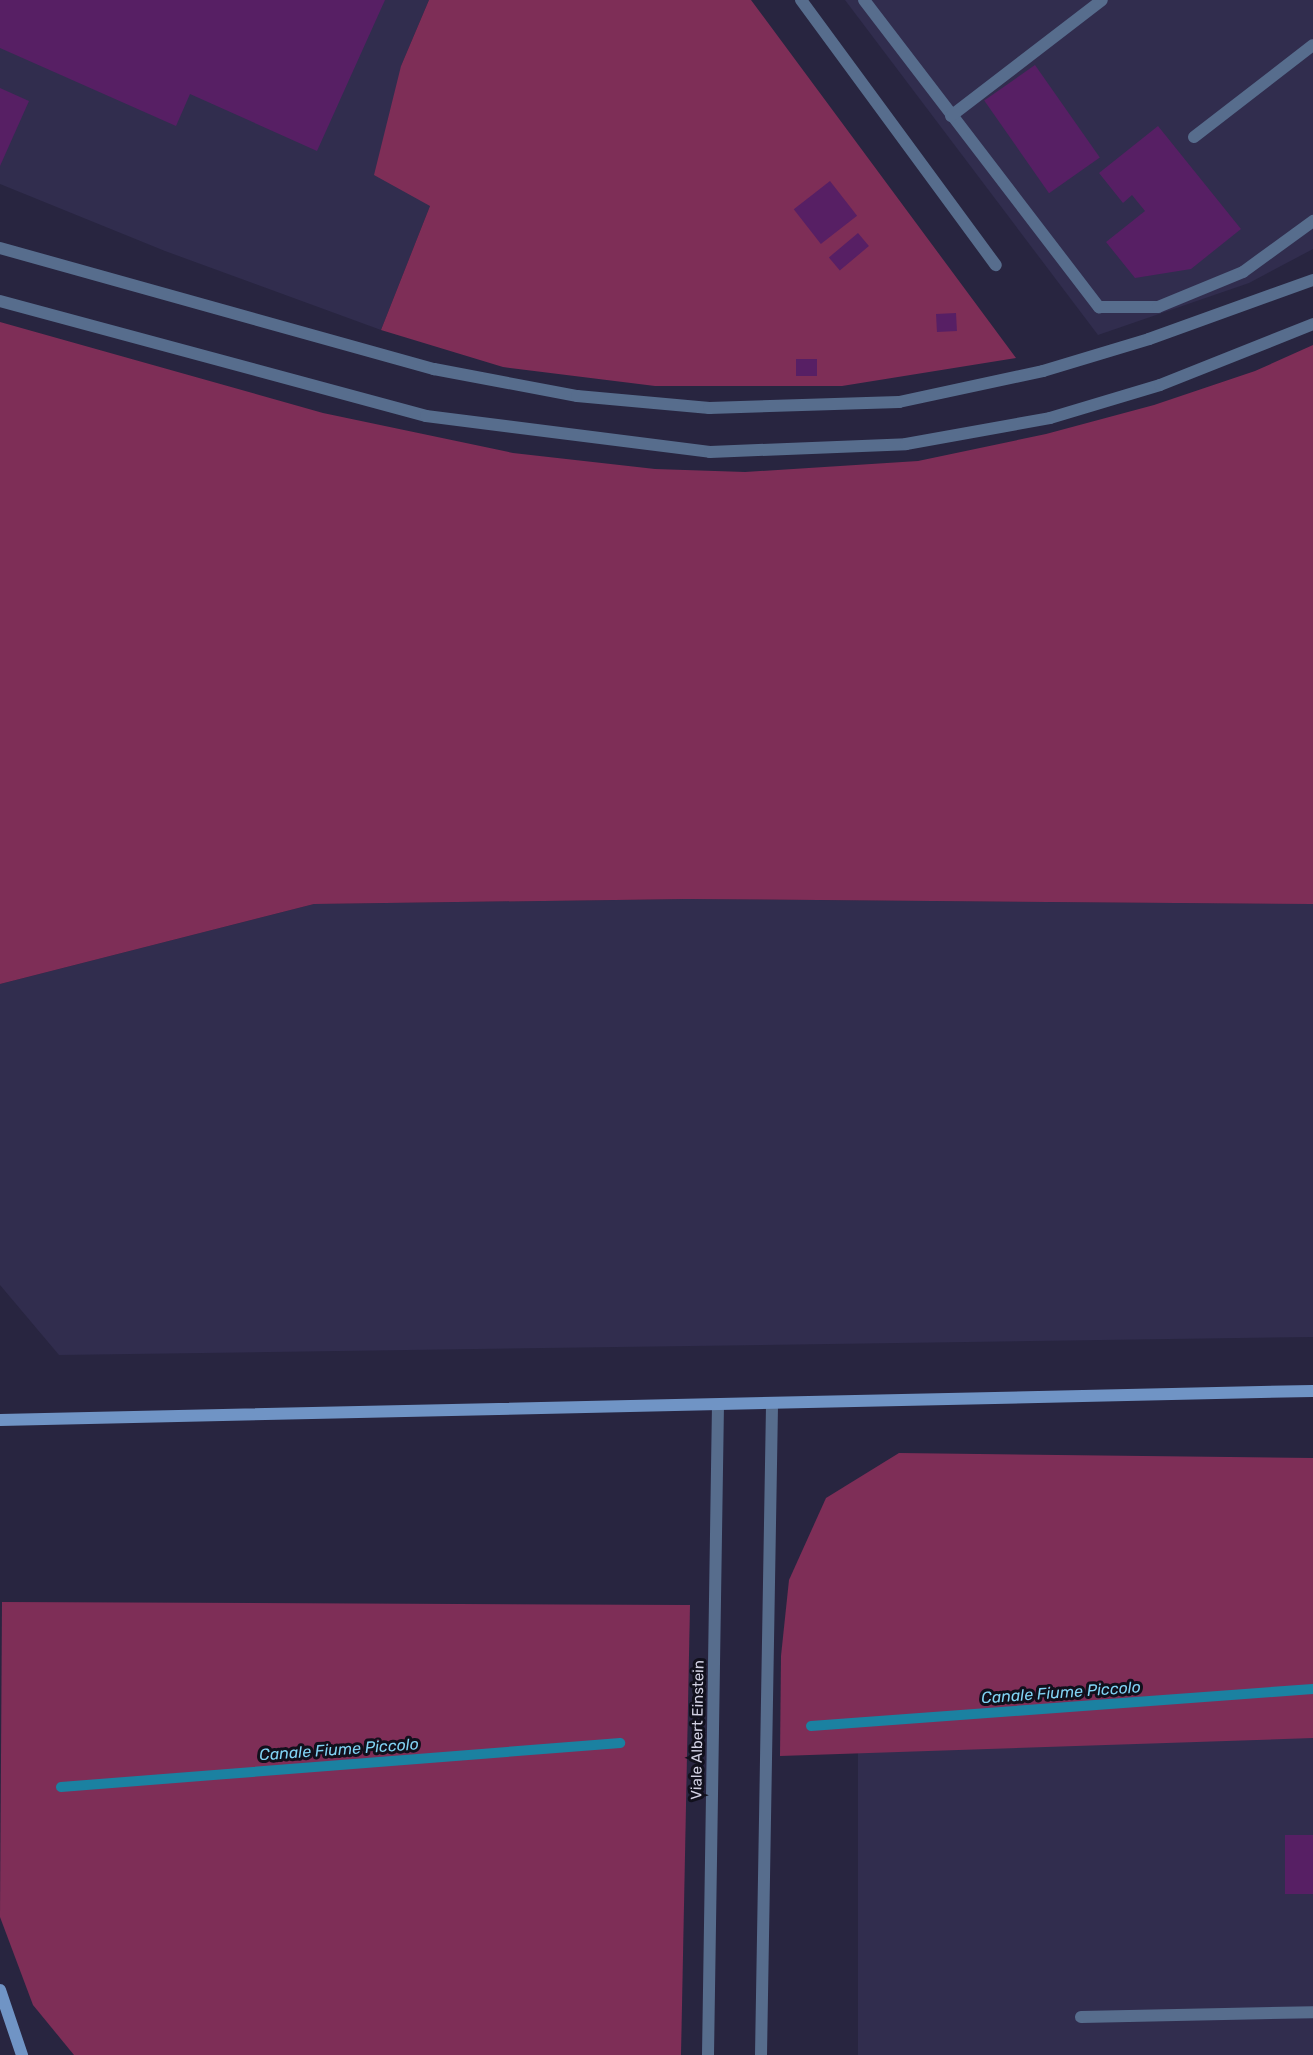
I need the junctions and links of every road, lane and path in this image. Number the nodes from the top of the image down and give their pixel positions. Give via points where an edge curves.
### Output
1 (801, 0) edge
2 (864, 0) edge
3 (1102, 0) edge
4 (1313, 45) edge
5 (951, 116) junction
6 (1194, 137) dead end
7 (1313, 220) edge
8 (0, 248) edge
9 (996, 265) dead end
10 (1313, 280) edge
11 (0, 301) edge
12 (1313, 324) edge
13 (1313, 1391) edge
14 (718, 1405) junction
15 (772, 1405) junction
16 (0, 1420) edge
17 (0, 1990) edge
18 (1313, 2012) edge
19 (1081, 2016) dead end
20 (22, 2055) edge
21 (708, 2055) edge
22 (761, 2055) edge

1 - 9 street
2 - 5 street
3 - 5 street
4 - 6 street
5 - 7 street via 1099,307 1158,307 1243,272
8 - 10 street via 434,369 577,396 708,408 899,402 1021,376 1149,339
11 - 12 street via 426,416 710,452 906,444 1050,418 1160,385
13 - 15 main road
14 - 15 main road
14 - 16 main road
14 - 21 street, Viale Albert Einstein
15 - 22 street
17 - 20 main road
18 - 19 street

